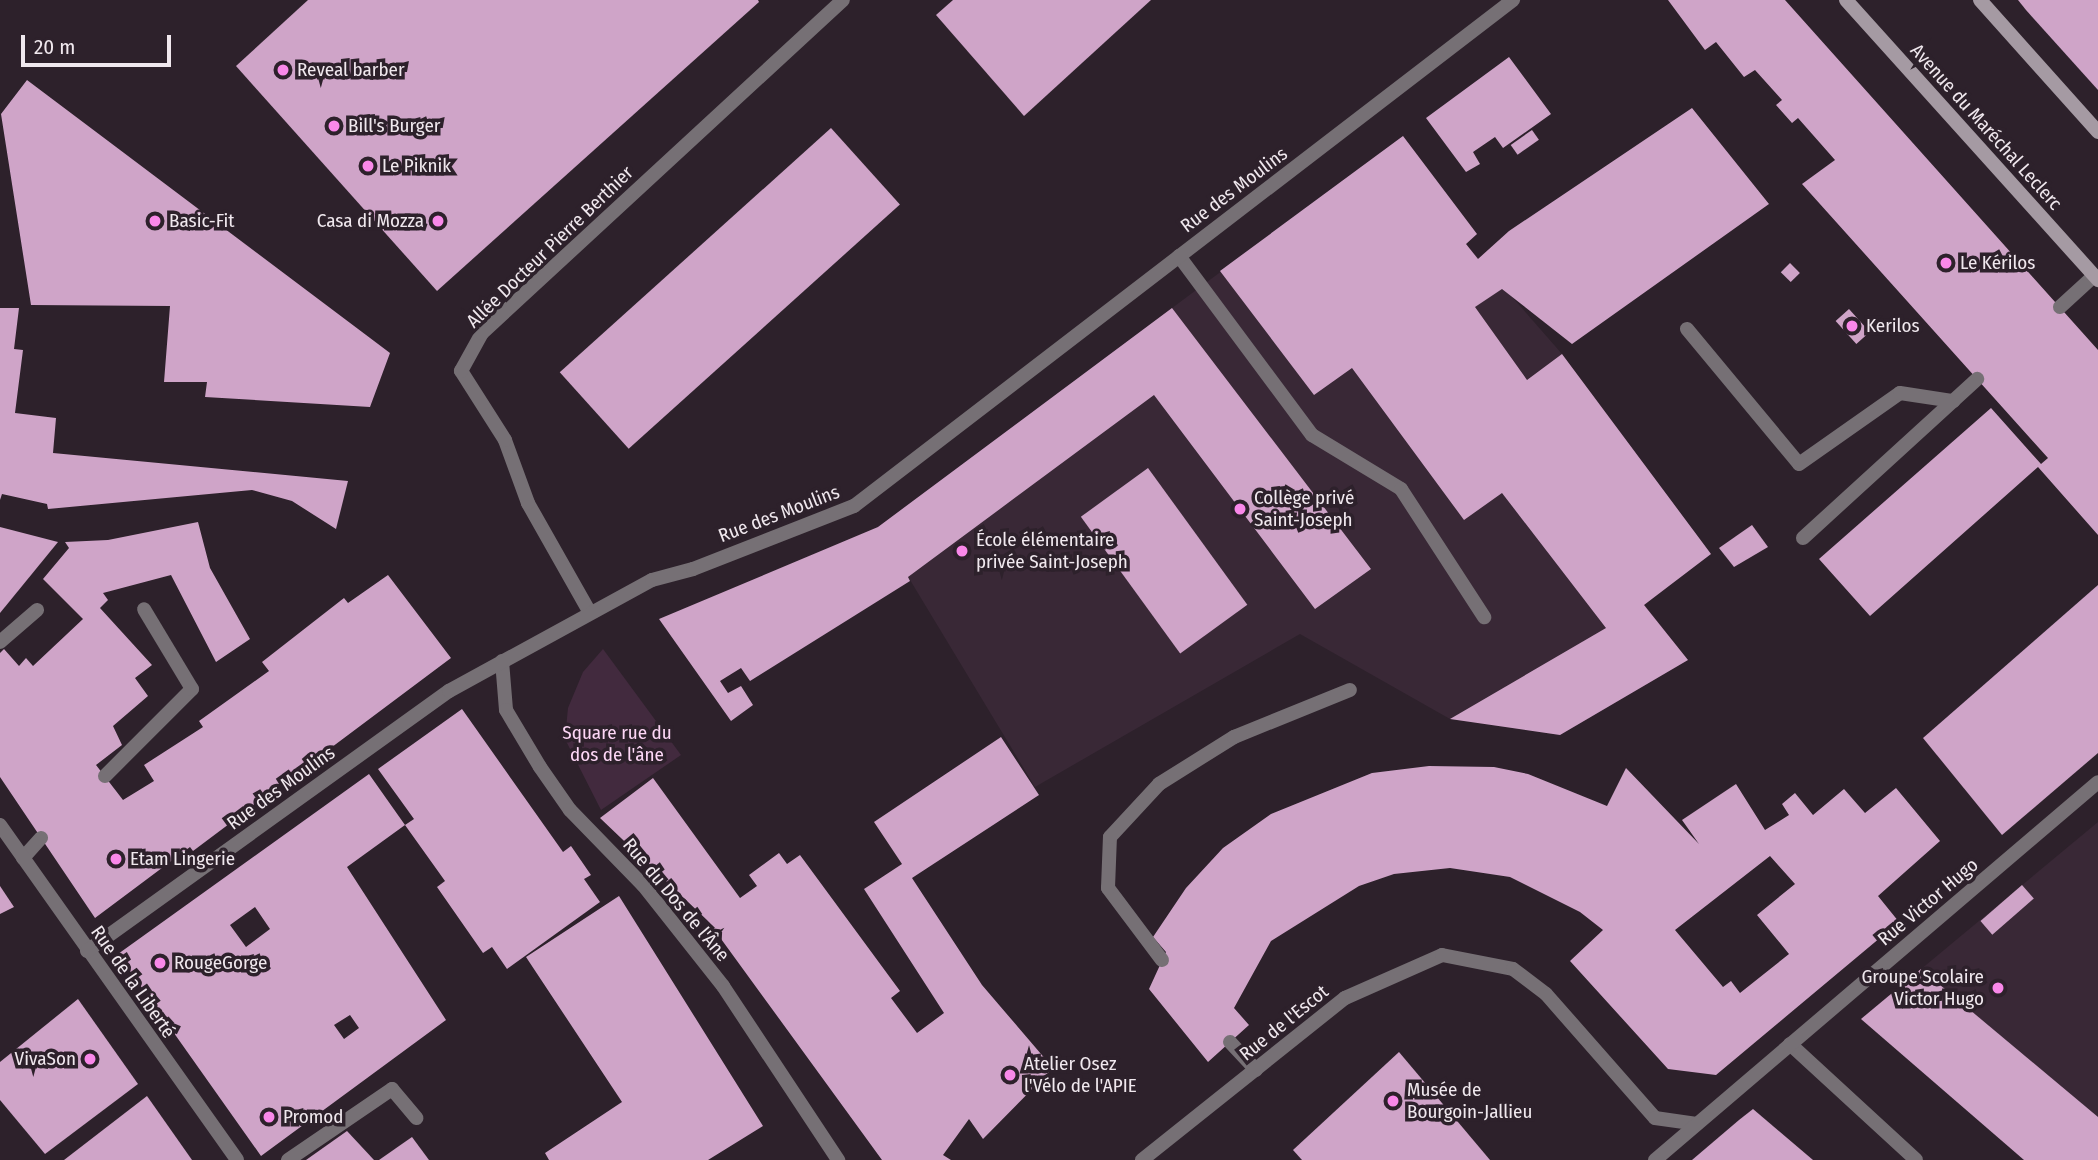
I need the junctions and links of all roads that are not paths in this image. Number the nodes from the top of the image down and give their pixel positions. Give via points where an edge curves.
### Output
1 (843, 0) edge
2 (1513, 0) edge
3 (1846, 0) edge
4 (1980, 0) edge
5 (2098, 132) edge
6 (1179, 256) junction
7 (2096, 278) edge
8 (2060, 307) dead end
9 (1687, 329) dead end
10 (1977, 379) dead end
11 (1953, 401) junction
12 (1803, 538) dead end
13 (144, 609) dead end
14 (37, 610) dead end
15 (589, 611) junction
16 (1484, 617) dead end
17 (0, 642) edge
18 (502, 661) junction
19 (1350, 690) dead end
20 (105, 776) dead end
21 (2098, 782) edge
22 (0, 825) edge
23 (41, 838) dead end
24 (23, 858) junction
25 (87, 951) junction
26 (1162, 960) dead end
27 (1230, 1042) dead end
28 (1790, 1044) junction
29 (1256, 1070) junction
30 (416, 1118) dead end
31 (1697, 1124) junction
32 (237, 1160) edge
33 (288, 1160) edge
34 (838, 1160) edge
35 (1142, 1160) edge
36 (1655, 1160) edge
37 (1916, 1160) edge

1 - 15 street, Allée Docteur Pierre Berthier via 482,333 461,371 505,440 528,503
2 - 6 street, Rue des Moulins
3 - 7 street, Avenue du Maréchal Leclerc
4 - 5 street
6 - 15 street, Rue des Moulins via 853,506 693,569 652,580
6 - 16 street via 1312,435 1401,489
7 - 8 street
9 - 11 street via 1799,464 1900,393
10 - 11 street
11 - 12 street
13 - 20 street via 192,689
14 - 17 street
15 - 18 street, Rue des Moulins
18 - 25 street, Rue des Moulins via 449,691
18 - 34 street, Rue du Dos de l'Âne via 506,710 540,767 570,810 643,885 723,986
19 - 26 street via 1234,737 1159,784 1110,837 1108,888
21 - 28 street, Rue Victor Hugo
22 - 24 street, Rue de la Liberté
23 - 24 street
24 - 25 street, Rue de la Liberté
25 - 32 street, Rue de la Liberté
27 - 29 street
28 - 31 street, Rue Victor Hugo
28 - 37 street
29 - 31 street, Rue de l'Escot via 1345,998 1442,955 1513,969 1546,994 1655,1118
29 - 35 street, Rue de l'Escot
30 - 33 street via 392,1089
31 - 36 street, Rue Victor Hugo

